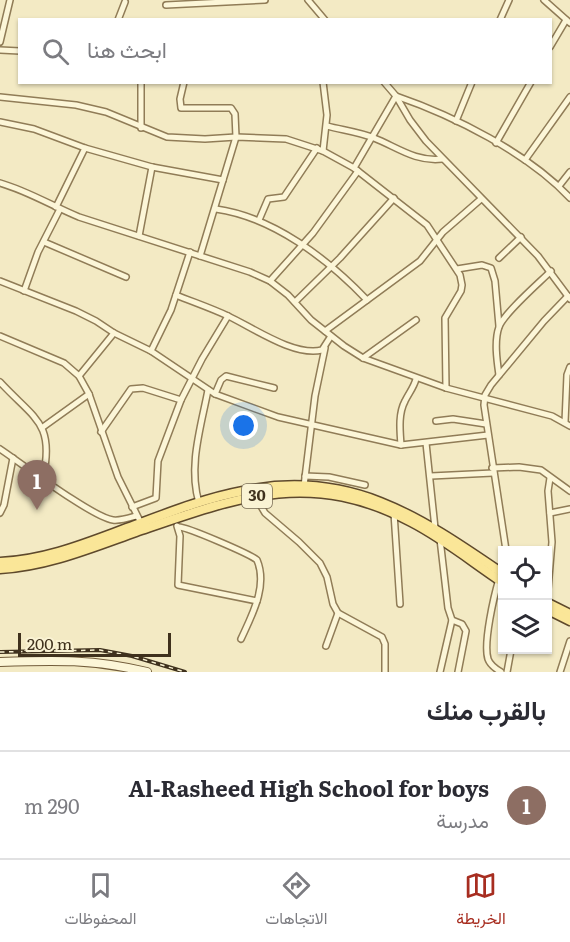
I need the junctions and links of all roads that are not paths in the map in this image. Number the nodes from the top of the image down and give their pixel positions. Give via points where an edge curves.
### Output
1 (10, 0) edge
2 (265, 0) edge
3 (308, 0) edge
4 (509, 0) edge
5 (544, 0) edge
6 (235, 1) edge
7 (125, 2) dead end
8 (166, 5) dead end
9 (119, 18) edge
10 (323, 18) edge
11 (501, 18) edge
12 (568, 21) edge
13 (0, 42) edge
14 (552, 44) edge
15 (0, 51) edge
16 (18, 51) edge
17 (141, 84) edge
18 (184, 84) edge
19 (323, 84) edge
20 (386, 84) edge
21 (471, 84) edge
22 (530, 84) edge
23 (396, 96) junction
24 (0, 97) edge
25 (570, 97) edge
26 (0, 122) edge
27 (456, 122) junction
28 (327, 126) junction
29 (141, 128) junction
30 (236, 137) junction
31 (372, 137) junction
32 (496, 143) junction
33 (85, 148) junction
34 (320, 149) junction
35 (442, 159) junction
36 (525, 160) junction
37 (152, 166) junction
38 (356, 169) junction
39 (570, 172) edge
40 (223, 180) junction
41 (0, 183) edge
42 (559, 186) junction
43 (394, 198) junction
44 (570, 198) edge
45 (482, 199) junction
46 (58, 208) junction
47 (216, 209) junction
48 (259, 220) junction
49 (139, 236) junction
50 (521, 237) junction
51 (437, 239) junction
52 (44, 242) junction
53 (302, 246) junction
54 (190, 252) junction
55 (200, 256) junction
56 (499, 258) dead end
57 (332, 265) junction
58 (457, 269) junction
59 (551, 271) junction
60 (126, 278) dead end
61 (0, 281) edge
62 (270, 281) junction
63 (570, 282) edge
64 (562, 288) junction
65 (24, 291) junction
66 (176, 295) junction
67 (569, 297) edge
68 (367, 300) junction
69 (295, 302) junction
70 (228, 316) junction
71 (416, 320) dead end
72 (499, 326) junction
73 (326, 331) junction
74 (114, 333) junction
75 (0, 336) edge
76 (331, 336) junction
77 (325, 348) junction
78 (151, 351) junction
79 (363, 358) junction
80 (570, 368) edge
81 (499, 375) junction
82 (79, 376) junction
83 (193, 378) junction
84 (416, 379) junction
85 (0, 382) edge
86 (274, 388) dead end
87 (446, 388) junction
88 (208, 390) junction
89 (89, 394) junction
90 (215, 394) junction
91 (484, 398) junction
92 (181, 400) junction
93 (436, 421) dead end
94 (486, 424) junction
95 (567, 424) edge
96 (311, 425) junction
97 (43, 427) junction
98 (101, 432) junction
99 (488, 435) junction
100 (426, 442) junction
101 (402, 445) junction
102 (0, 449) edge
103 (13, 458) junction
104 (493, 471) junction
105 (0, 473) edge
106 (9, 476) junction
107 (431, 476) junction
108 (43, 478) junction
109 (550, 478) junction
110 (304, 481) junction
111 (365, 485) dead end
112 (570, 491) edge
113 (255, 496) junction
114 (199, 503) junction
115 (132, 507) junction
116 (570, 509) edge
117 (0, 513) edge
118 (394, 513) junction
119 (550, 513) junction
120 (173, 519) junction
121 (139, 520) junction
122 (179, 527) junction
123 (435, 528) junction
124 (440, 538) junction
125 (505, 546) edge
126 (552, 546) edge
127 (0, 562) edge
128 (0, 569) edge
129 (498, 572) edge
130 (498, 573) edge
131 (498, 590) edge
132 (257, 601) junction
133 (400, 604) dead end
134 (552, 605) edge
135 (552, 612) edge
136 (338, 613) junction
137 (570, 614) edge
138 (452, 620) junction
139 (570, 621) edge
140 (241, 639) dead end
141 (570, 641) edge
142 (326, 646) dead end
143 (510, 654) edge
144 (0, 662) edge
145 (147, 672) edge
146 (385, 672) edge
147 (440, 672) edge
148 (458, 672) edge
149 (501, 672) edge
150 (507, 672) edge
151 (560, 672) edge

1 - 13 street
2 - 6 street
3 - 10 street
4 - 11 street
5 - 12 street
6 - 8 street
7 - 9 street
12 - 14 street
15 - 16 street
17 - 29 street
18 - 30 street via 181,108 233,109
19 - 28 street
20 - 23 street
21 - 27 street
22 - 32 street
23 - 27 street
23 - 31 street
23 - 35 street
24 - 29 street via 76,105 112,114
25 - 36 street
26 - 33 street via 34,129
27 - 32 street
28 - 31 street
28 - 34 street
29 - 30 street via 183,139
30 - 34 street via 286,139
30 - 40 street
31 - 35 street via 402,152
31 - 38 street
32 - 36 street
33 - 37 street
33 - 46 street
34 - 38 street
34 - 48 street via 284,197 268,199
35 - 45 street
36 - 42 street
37 - 40 street
37 - 49 street
38 - 43 street
38 - 53 street via 325,219
39 - 42 street
40 - 47 street
41 - 46 street via 29,192
42 - 44 street
43 - 51 street via 427,225
43 - 57 street
45 - 50 street
45 - 51 street
46 - 49 street
46 - 52 street
47 - 48 street
47 - 55 street
48 - 53 street
49 - 54 street
50 - 56 street
50 - 59 street
51 - 58 street
51 - 68 street via 420,261
52 - 60 street
52 - 65 street
53 - 57 street
53 - 62 street
54 - 55 street
54 - 66 street
55 - 62 street
57 - 68 street
57 - 69 street
58 - 72 street via 482,265 491,268
58 - 87 street via 462,285 444,324
59 - 64 street
59 - 72 street
61 - 65 street
62 - 69 street
63 - 64 street
64 - 67 street
65 - 74 street via 76,311
66 - 70 street
66 - 78 street
67 - 81 street
68 - 73 street
69 - 73 street
70 - 77 street via 275,341 309,352
70 - 83 street
71 - 79 street
72 - 81 street
73 - 76 street
74 - 78 street
74 - 82 street
75 - 82 street via 64,363
76 - 77 street
76 - 79 street
77 - 96 street
78 - 83 street
79 - 84 street
80 - 95 street
81 - 91 street
82 - 89 street
83 - 88 street
83 - 92 street
84 - 87 street
84 - 101 street via 403,406
85 - 97 street
86 - 90 street via 226,376
87 - 91 street
88 - 90 street
88 - 114 street via 196,458 194,486
89 - 97 street
89 - 98 street
90 - 96 street
91 - 94 street
91 - 95 street
92 - 98 street via 143,388 131,389
92 - 115 street via 158,461 156,498
93 - 94 street via 453,418
94 - 99 street
96 - 101 street
96 - 110 street
97 - 108 street via 47,443
98 - 115 street
99 - 100 street
99 - 104 street
100 - 101 street
100 - 107 street
102 - 103 street
103 - 106 street
103 - 108 street
104 - 107 street
104 - 109 street via 512,467 535,469
104 - 125 street
105 - 106 street
106 - 117 street
107 - 123 street
108 - 121 street via 107,518
109 - 112 street
109 - 119 street
110 - 111 street via 341,479
110 - 114 main road, 30 via 255,488
110 - 123 main road, 30 via 381,501
113 - 118 main road, 30 via 291,492 330,495
113 - 120 main road, 30
113 - 136 street via 265,513 320,563
114 - 121 main road, 30
115 - 121 street
116 - 119 street
118 - 124 main road, 30
118 - 133 street
119 - 126 street
120 - 122 street
120 - 128 main road, 30 via 62,558
121 - 127 main road, 30 via 54,554
122 - 132 street via 253,557 260,569
122 - 132 street via 178,585
123 - 129 main road, 30
124 - 130 main road, 30
124 - 138 street
131 - 149 street via 487,654
132 - 140 street
134 - 137 main road
135 - 139 main road
136 - 142 street
136 - 146 street via 382,637
138 - 147 street
138 - 148 street via 462,624 466,631
141 - 151 street
143 - 150 street
144 - 145 street via 90,661

